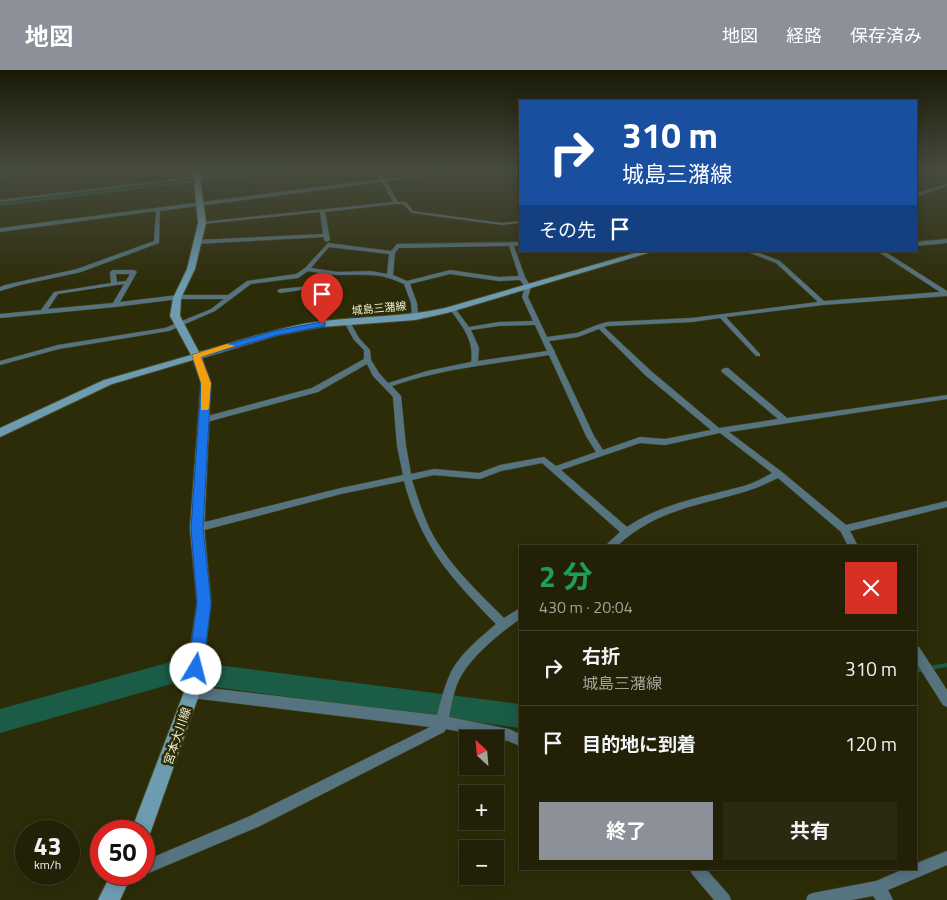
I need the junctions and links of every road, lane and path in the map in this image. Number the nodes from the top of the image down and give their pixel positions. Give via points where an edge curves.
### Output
1 (167, 209) edge
2 (201, 209) edge
3 (334, 209) edge
4 (409, 209) edge
5 (158, 210) junction
6 (322, 210) junction
7 (202, 222) junction
8 (519, 222) edge
9 (0, 230) edge
10 (326, 235) junction
11 (947, 241) edge
12 (196, 242) junction
13 (519, 244) edge
14 (917, 244) edge
15 (328, 245) junction
16 (511, 245) junction
17 (645, 252) edge
18 (751, 252) edge
19 (882, 252) edge
20 (392, 253) junction
21 (632, 254) edge
22 (307, 269) junction
23 (325, 270) junction
24 (390, 276) junction
25 (521, 278) junction
26 (128, 282) junction
27 (407, 283) junction
28 (114, 284) junction
29 (528, 287) junction
30 (0, 289) edge
31 (280, 291) dead end
32 (946, 293) edge
33 (177, 298) junction
34 (230, 298) junction
35 (823, 304) junction
36 (115, 305) junction
37 (452, 308) junction
38 (43, 312) junction
39 (0, 316) edge
40 (415, 317) junction
41 (722, 317) junction
42 (348, 322) junction
43 (537, 323) junction
44 (179, 325) junction
45 (599, 326) junction
46 (467, 329) junction
47 (546, 339) junction
48 (552, 352) junction
49 (758, 354) dead end
50 (196, 355) junction
51 (368, 360) junction
52 (474, 363) junction
53 (0, 364) edge
54 (726, 370) dead end
55 (386, 386) junction
56 (947, 397) edge
57 (204, 420) junction
58 (786, 422) junction
59 (720, 430) junction
60 (0, 433) edge
61 (601, 454) junction
62 (555, 469) junction
63 (779, 474) junction
64 (408, 477) junction
65 (947, 504) edge
66 (197, 528) junction
67 (844, 529) junction
68 (625, 531) junction
69 (612, 545) edge
70 (853, 545) edge
71 (519, 614) edge
72 (502, 624) junction
73 (917, 655) edge
74 (192, 687) junction
75 (947, 700) edge
76 (442, 722) junction
77 (519, 740) edge
78 (145, 820) edge
79 (947, 858) edge
80 (155, 863) edge
81 (698, 870) edge
82 (118, 885) edge
83 (876, 888) junction
84 (109, 900) edge
85 (724, 900) edge
86 (813, 900) edge
87 (886, 900) edge

1 - 5 street
2 - 7 main road, 宮本大川線
3 - 6 street
4 - 8 street via 412,212 502,224
5 - 9 street
5 - 30 street via 157,242 101,263 53,277 21,281
6 - 7 street
6 - 10 street
7 - 12 main road, 宮本大川線
10 - 12 street
10 - 15 street
11 - 14 street
12 - 33 main road, 宮本大川線 via 191,269
13 - 16 street
15 - 20 street
15 - 22 street
16 - 20 street via 397,246
16 - 25 street
17 - 21 main road, 城島三潴線
18 - 35 street via 778,262
19 - 32 street
20 - 24 street
21 - 29 main road, 城島三潴線
22 - 23 street
22 - 34 street via 291,278 249,282
23 - 24 street via 338,274 365,272
23 - 31 street via 313,279 313,287
24 - 27 street
25 - 27 street via 499,279 450,272
25 - 29 street
26 - 28 street
26 - 28 street via 134,272 113,272
26 - 36 street
27 - 40 street
28 - 38 street via 56,293
29 - 37 main road, 城島三潴線
29 - 43 street via 525,297
32 - 35 street
33 - 34 street
33 - 36 street
33 - 44 main road, 宮本大川線 via 175,316
34 - 44 street via 213,310
35 - 41 street
36 - 38 street
37 - 40 main road, 城島三潴線
37 - 46 street
38 - 39 street
40 - 42 main road, 城島三潴線
41 - 45 street
41 - 49 street
42 - 50 main road, 城島三潴線 via 293,329
42 - 51 street via 356,339 367,350
43 - 46 street
43 - 47 street
44 - 50 main road, 宮本大川線
44 - 53 street via 167,330 51,348
45 - 47 street via 578,335
45 - 59 street via 648,373
46 - 52 street via 476,347
47 - 48 street
48 - 52 street
48 - 61 street
50 - 57 main road, 宮本大川線 via 206,383
50 - 60 main road, 城島三潴線 via 108,382
51 - 55 street
51 - 57 street via 315,390
52 - 55 street via 430,371
54 - 58 street
55 - 64 street via 397,396 400,447
56 - 58 street
57 - 66 main road, 宮本大川線
58 - 59 street
59 - 61 street via 664,442 640,440
59 - 63 street
61 - 62 street
62 - 64 street via 544,460 500,468 480,476 434,472
62 - 68 street
63 - 67 street
63 - 68 street via 746,488 672,506
64 - 66 street
64 - 72 street via 424,527 468,588
65 - 67 street
66 - 74 main road, 宮本大川線 via 204,603
67 - 70 street
68 - 69 street
71 - 72 street
72 - 76 street via 458,670
73 - 75 street
74 - 76 street
74 - 78 main road, 宮本大川線
76 - 77 street
76 - 80 street via 440,728 254,821
79 - 83 street
81 - 85 street
82 - 84 main road
83 - 86 street
83 - 87 street

